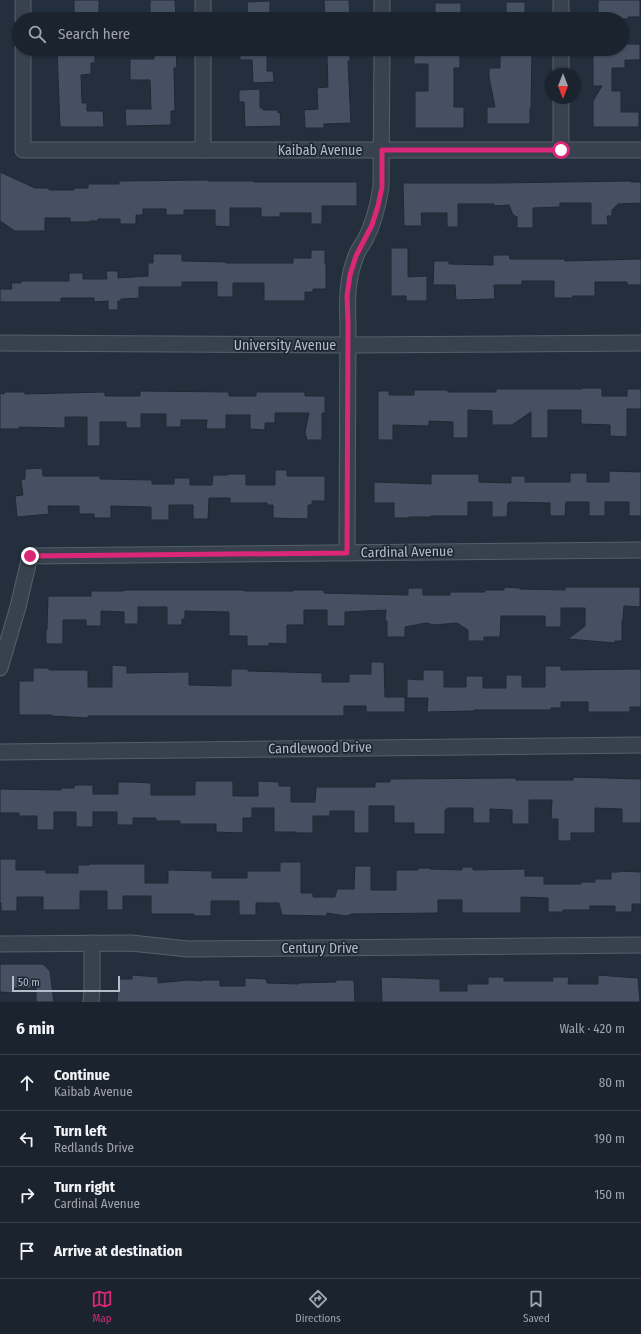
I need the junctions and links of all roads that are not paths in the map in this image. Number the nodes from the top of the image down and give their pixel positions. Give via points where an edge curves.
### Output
1 (23, 0) edge
2 (203, 0) edge
3 (382, 0) edge
4 (561, 0) edge
5 (23, 12) edge
6 (203, 12) edge
7 (382, 12) edge
8 (561, 12) edge
9 (23, 56) edge
10 (203, 56) edge
11 (382, 56) edge
12 (561, 56) edge
13 (561, 68) edge
14 (561, 104) edge
15 (203, 150) junction
16 (382, 150) junction
17 (561, 150) junction
18 (641, 150) edge
19 (641, 342) edge
20 (0, 343) edge
21 (348, 345) junction
22 (641, 550) edge
23 (347, 553) junction
24 (0, 668) edge
25 (641, 745) edge
26 (0, 752) edge
27 (92, 943) junction
28 (0, 944) edge
29 (641, 945) edge
30 (91, 1002) edge

1 - 5 street
2 - 6 street
3 - 7 street
4 - 8 street
9 - 15 street, Kaibab Avenue via 24,150
10 - 15 street
11 - 16 street
12 - 13 street
14 - 17 street
15 - 16 street, Kaibab Avenue
16 - 17 street, Kaibab Avenue
16 - 21 street via 382,187 378,206 350,275 347,296
17 - 18 street, Kaibab Avenue
19 - 21 street, University Avenue
20 - 21 street, University Avenue
21 - 23 street
22 - 23 street, Cardinal Avenue
23 - 24 street, Cardinal Avenue via 30,556
25 - 26 street, Candlewood Drive
27 - 28 street, Century Drive
27 - 29 street, Century Drive via 131,943 188,949
27 - 30 street

